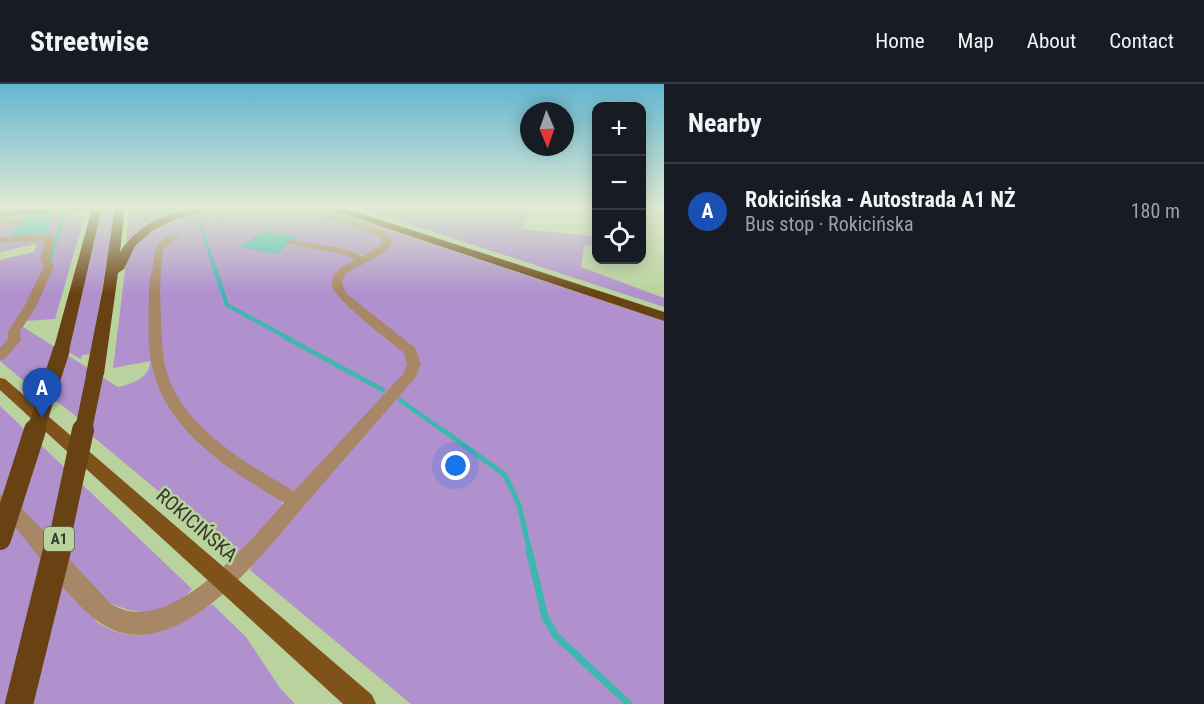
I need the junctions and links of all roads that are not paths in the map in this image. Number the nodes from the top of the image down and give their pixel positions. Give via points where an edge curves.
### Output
1 (88, 236) edge
2 (116, 236) edge
3 (139, 236) edge
4 (176, 236) dead end
5 (381, 236) edge
6 (418, 236) edge
7 (438, 236) edge
8 (0, 239) edge
9 (290, 243) dead end
10 (363, 260) junction
11 (110, 287) junction
12 (664, 309) edge
13 (664, 317) edge
14 (0, 356) edge
15 (0, 382) edge
16 (0, 501) edge
17 (296, 501) junction
18 (0, 539) edge
19 (223, 579) junction
20 (19, 704) edge
21 (363, 704) edge

1 - 18 highway, bridge via 61,351
2 - 11 highway, A1
3 - 11 highway via 125,252
4 - 17 lane via 160,245 154,278 159,364 166,388 179,412 205,438
5 - 10 lane via 388,244
6 - 13 highway
7 - 12 highway
8 - 14 lane via 50,238 45,258 49,266 14,331 15,340
9 - 10 lane via 344,252
10 - 17 lane via 339,274 338,290 405,345 413,356 414,368
11 - 20 highway, A1, bridge via 95,374
15 - 19 main road, ROKICIŃSKA
16 - 19 lane via 96,604 119,621 141,625 161,620 184,609
17 - 19 lane
19 - 21 main road, ROKICIŃSKA

